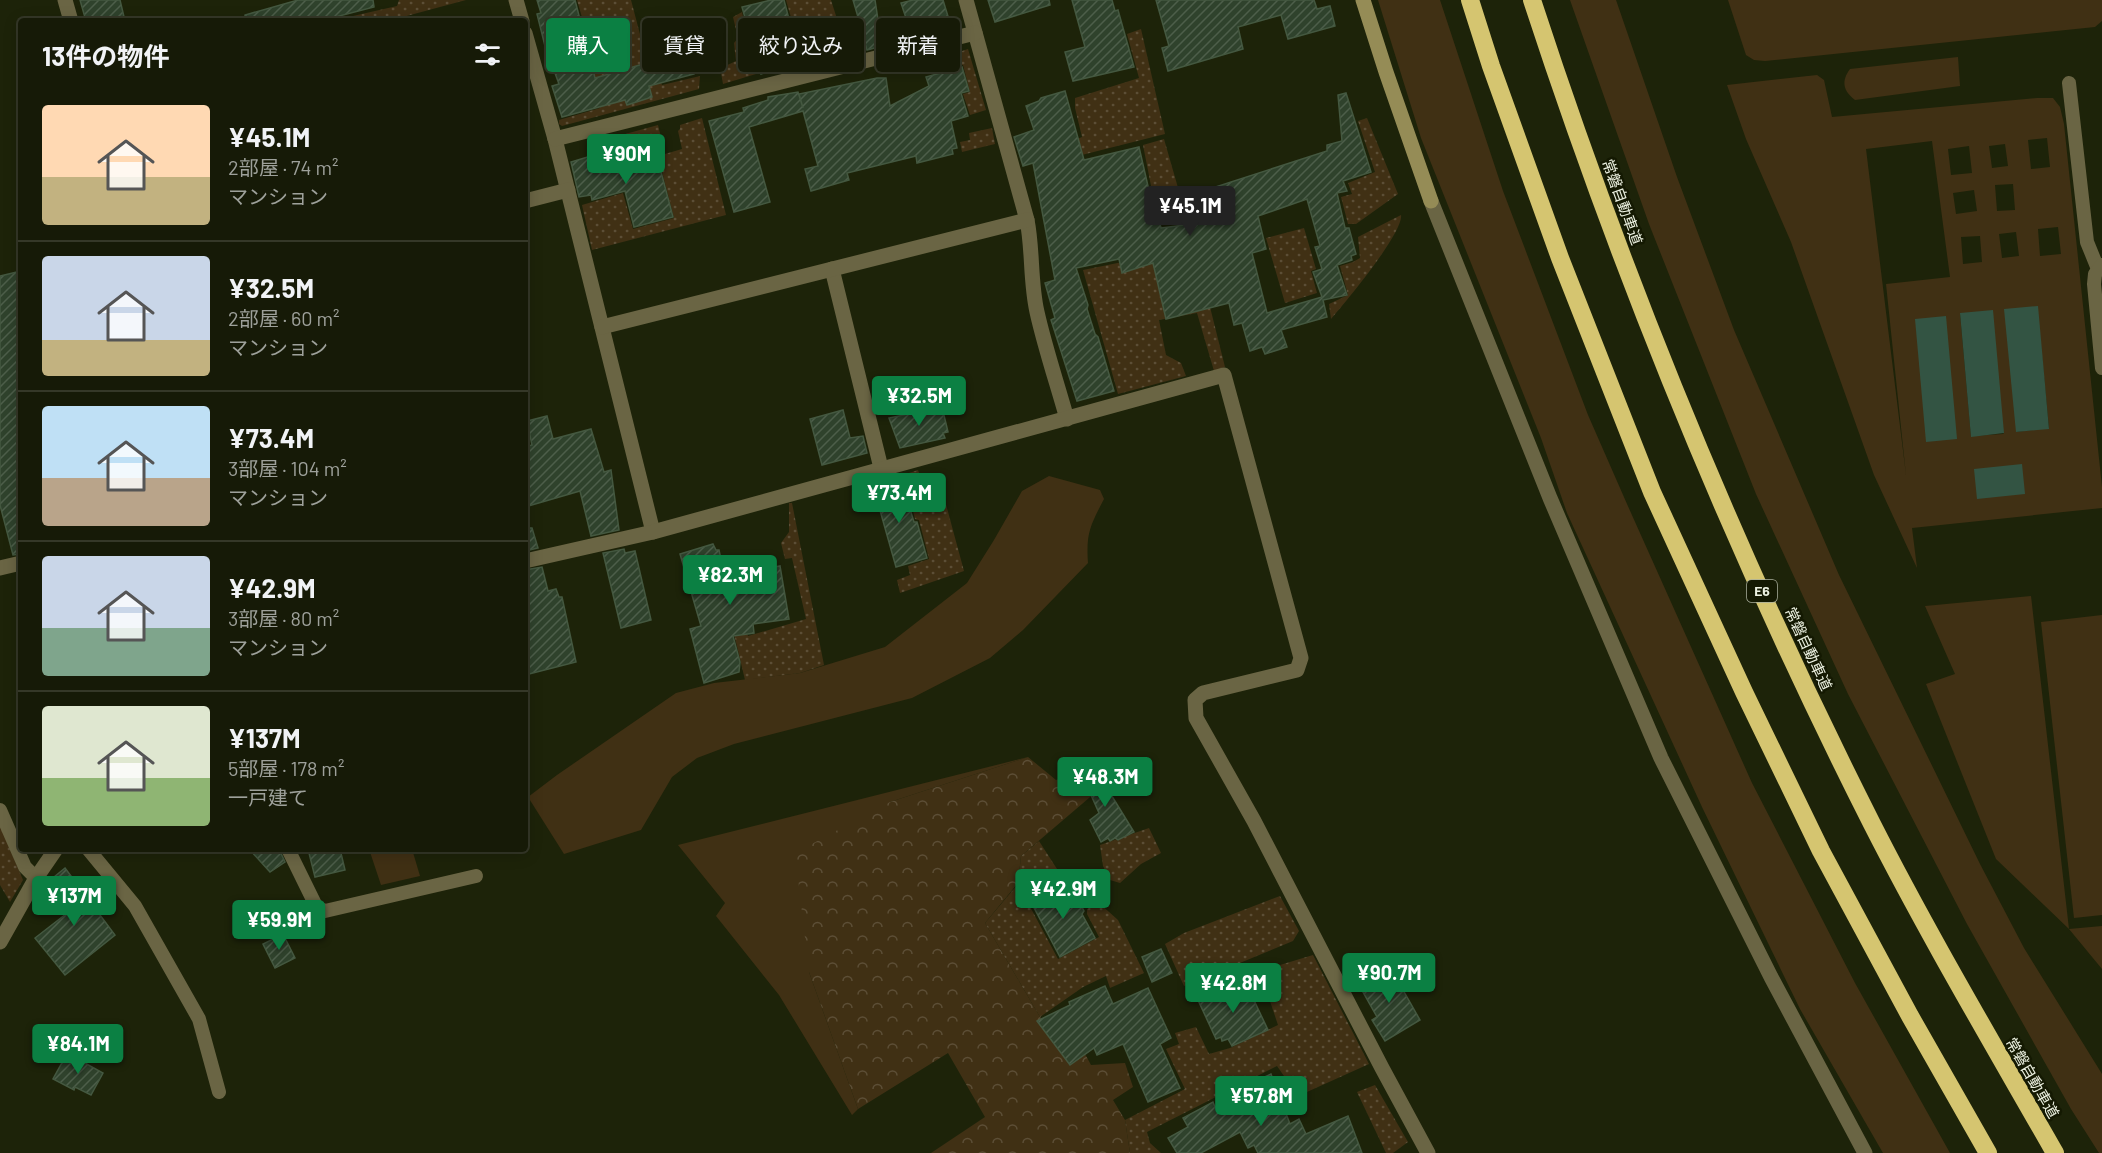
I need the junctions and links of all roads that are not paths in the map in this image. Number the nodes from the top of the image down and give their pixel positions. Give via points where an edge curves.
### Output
1 (65, 0) edge
2 (516, 0) edge
3 (966, 0) edge
4 (1363, 0) edge
5 (1470, 0) edge
6 (1532, 0) edge
7 (70, 18) edge
8 (521, 18) edge
9 (975, 33) junction
10 (528, 44) edge
11 (2069, 83) dead end
12 (555, 139) junction
13 (567, 190) junction
14 (528, 200) edge
15 (1027, 220) junction
16 (2100, 267) edge
17 (832, 269) junction
18 (602, 327) junction
19 (2102, 368) edge
20 (1067, 419) junction
21 (881, 468) junction
22 (654, 532) junction
23 (528, 560) edge
24 (18, 564) edge
25 (0, 568) edge
26 (0, 810) edge
27 (18, 851) edge
28 (18, 852) edge
29 (54, 852) edge
30 (90, 852) edge
31 (289, 852) edge
32 (476, 876) dead end
33 (36, 878) junction
34 (0, 942) edge
35 (219, 1092) dead end
36 (1428, 1153) edge
37 (1865, 1153) edge
38 (1988, 1153) edge
39 (2055, 1153) edge

1 - 7 street
2 - 8 street
3 - 9 street
4 - 37 street via 1431,201 1550,498 1661,758
5 - 38 highway via 1560,258 1652,492 1821,851
6 - 39 highway, 常磐自動車道 / E6 via 1618,245 1707,467 1798,671 1873,825
9 - 12 street
9 - 15 street
10 - 12 street
11 - 16 lane via 2087,242
12 - 13 street
13 - 14 street
13 - 18 street
15 - 17 street
15 - 20 street via 1037,312
16 - 19 lane via 2094,284
17 - 18 street
17 - 21 street
18 - 22 street
20 - 21 street
20 - 36 street via 1224,375 1300,658 1297,670 1203,693 1195,700 1196,718
21 - 22 street
22 - 23 street
24 - 25 street
26 - 27 lane
28 - 33 lane
29 - 33 street
30 - 35 lane via 135,906 199,1019
31 - 32 lane via 316,908 325,912
33 - 34 street

